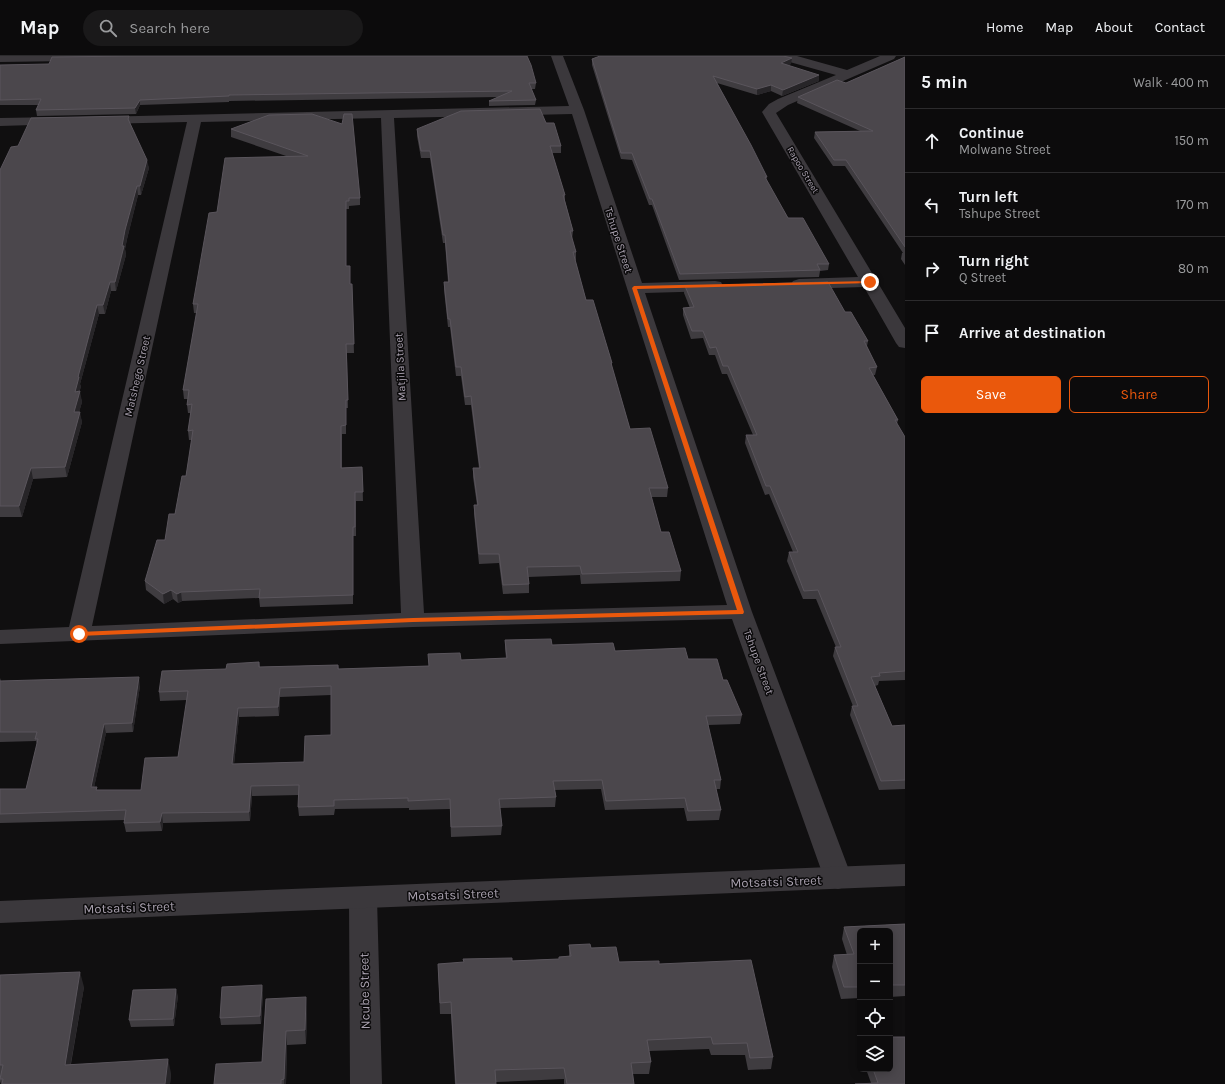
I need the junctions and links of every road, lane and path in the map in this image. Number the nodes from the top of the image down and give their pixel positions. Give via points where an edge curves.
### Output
1 (136, 56) edge
2 (557, 56) edge
3 (783, 56) edge
4 (890, 56) edge
5 (33, 57) edge
6 (0, 58) edge
7 (848, 74) junction
8 (577, 110) junction
9 (387, 115) junction
10 (195, 118) junction
11 (86, 120) edge
12 (70, 121) edge
13 (0, 122) edge
14 (870, 282) junction
15 (784, 284) edge
16 (728, 286) edge
17 (634, 288) junction
18 (905, 344) edge
19 (741, 612) junction
20 (413, 620) junction
21 (79, 634) junction
22 (0, 637) edge
23 (905, 875) edge
24 (838, 878) junction
25 (363, 898) junction
26 (0, 912) edge
27 (366, 1084) edge

1 - 5 street
2 - 8 street, Tshupe Street
3 - 7 street
4 - 7 street, Rapoo Street
5 - 6 street
7 - 14 street, Rapoo Street via 783,102 770,112
8 - 9 street
8 - 17 street, Tshupe Street
9 - 10 street
9 - 20 street, Matjila Street
10 - 11 street
10 - 21 street, Matshego Street
12 - 13 street
14 - 15 street
14 - 18 street, Rapoo Street
16 - 17 street
17 - 19 street, Tshupe Street
19 - 20 street
19 - 24 street, Tshupe Street
20 - 21 street
21 - 22 street
23 - 24 street, Motsatsi Street
24 - 25 street, Motsatsi Street
25 - 26 street, Motsatsi Street
25 - 27 street, Ncube Street

